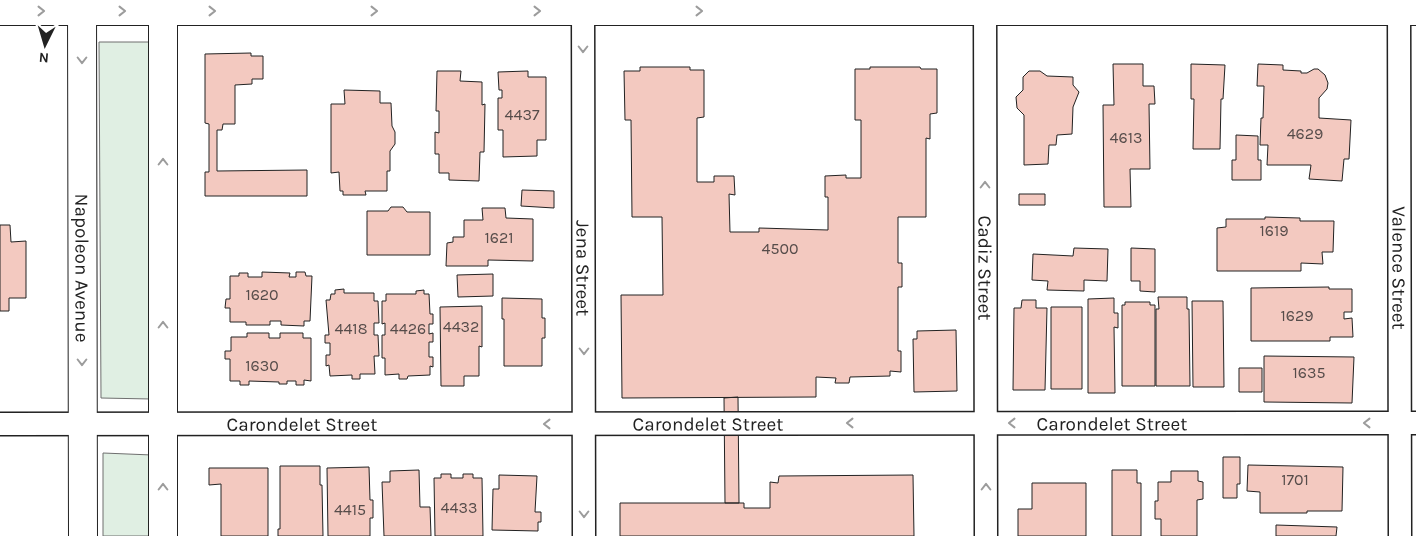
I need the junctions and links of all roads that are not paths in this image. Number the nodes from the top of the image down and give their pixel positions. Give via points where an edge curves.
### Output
1 (82, 5) edge
2 (583, 5) edge
3 (985, 5) edge
4 (163, 6) edge
5 (1405, 7) edge
6 (0, 11) edge
7 (986, 423) junction
8 (1408, 423) edge
9 (0, 424) edge
10 (82, 424) junction
11 (164, 424) junction
12 (584, 424) junction
13 (83, 536) edge
14 (163, 536) edge
15 (584, 536) edge
16 (986, 536) edge
17 (1400, 536) edge

1 -> 4 main road
6 -> 1 main road
1 -> 10 main road, Napoleon Avenue
2 -> 3 main road
4 -> 2 main road
2 -> 12 street, Jena Street
3 - 5 main road
7 -> 3 street, Cadiz Street
11 -> 4 main road
5 - 8 street, Valence Street
8 -> 7 street, Carondelet Street
7 -> 12 street, Carondelet Street
16 -> 7 street, Cadiz Street
8 - 17 street, Valence Street
9 - 10 street, Carondelet Street
10 - 11 street, Carondelet Street
10 - 13 main road, Napoleon Avenue
12 -> 11 street, Carondelet Street
14 -> 11 main road
12 -> 15 street, Jena Street

